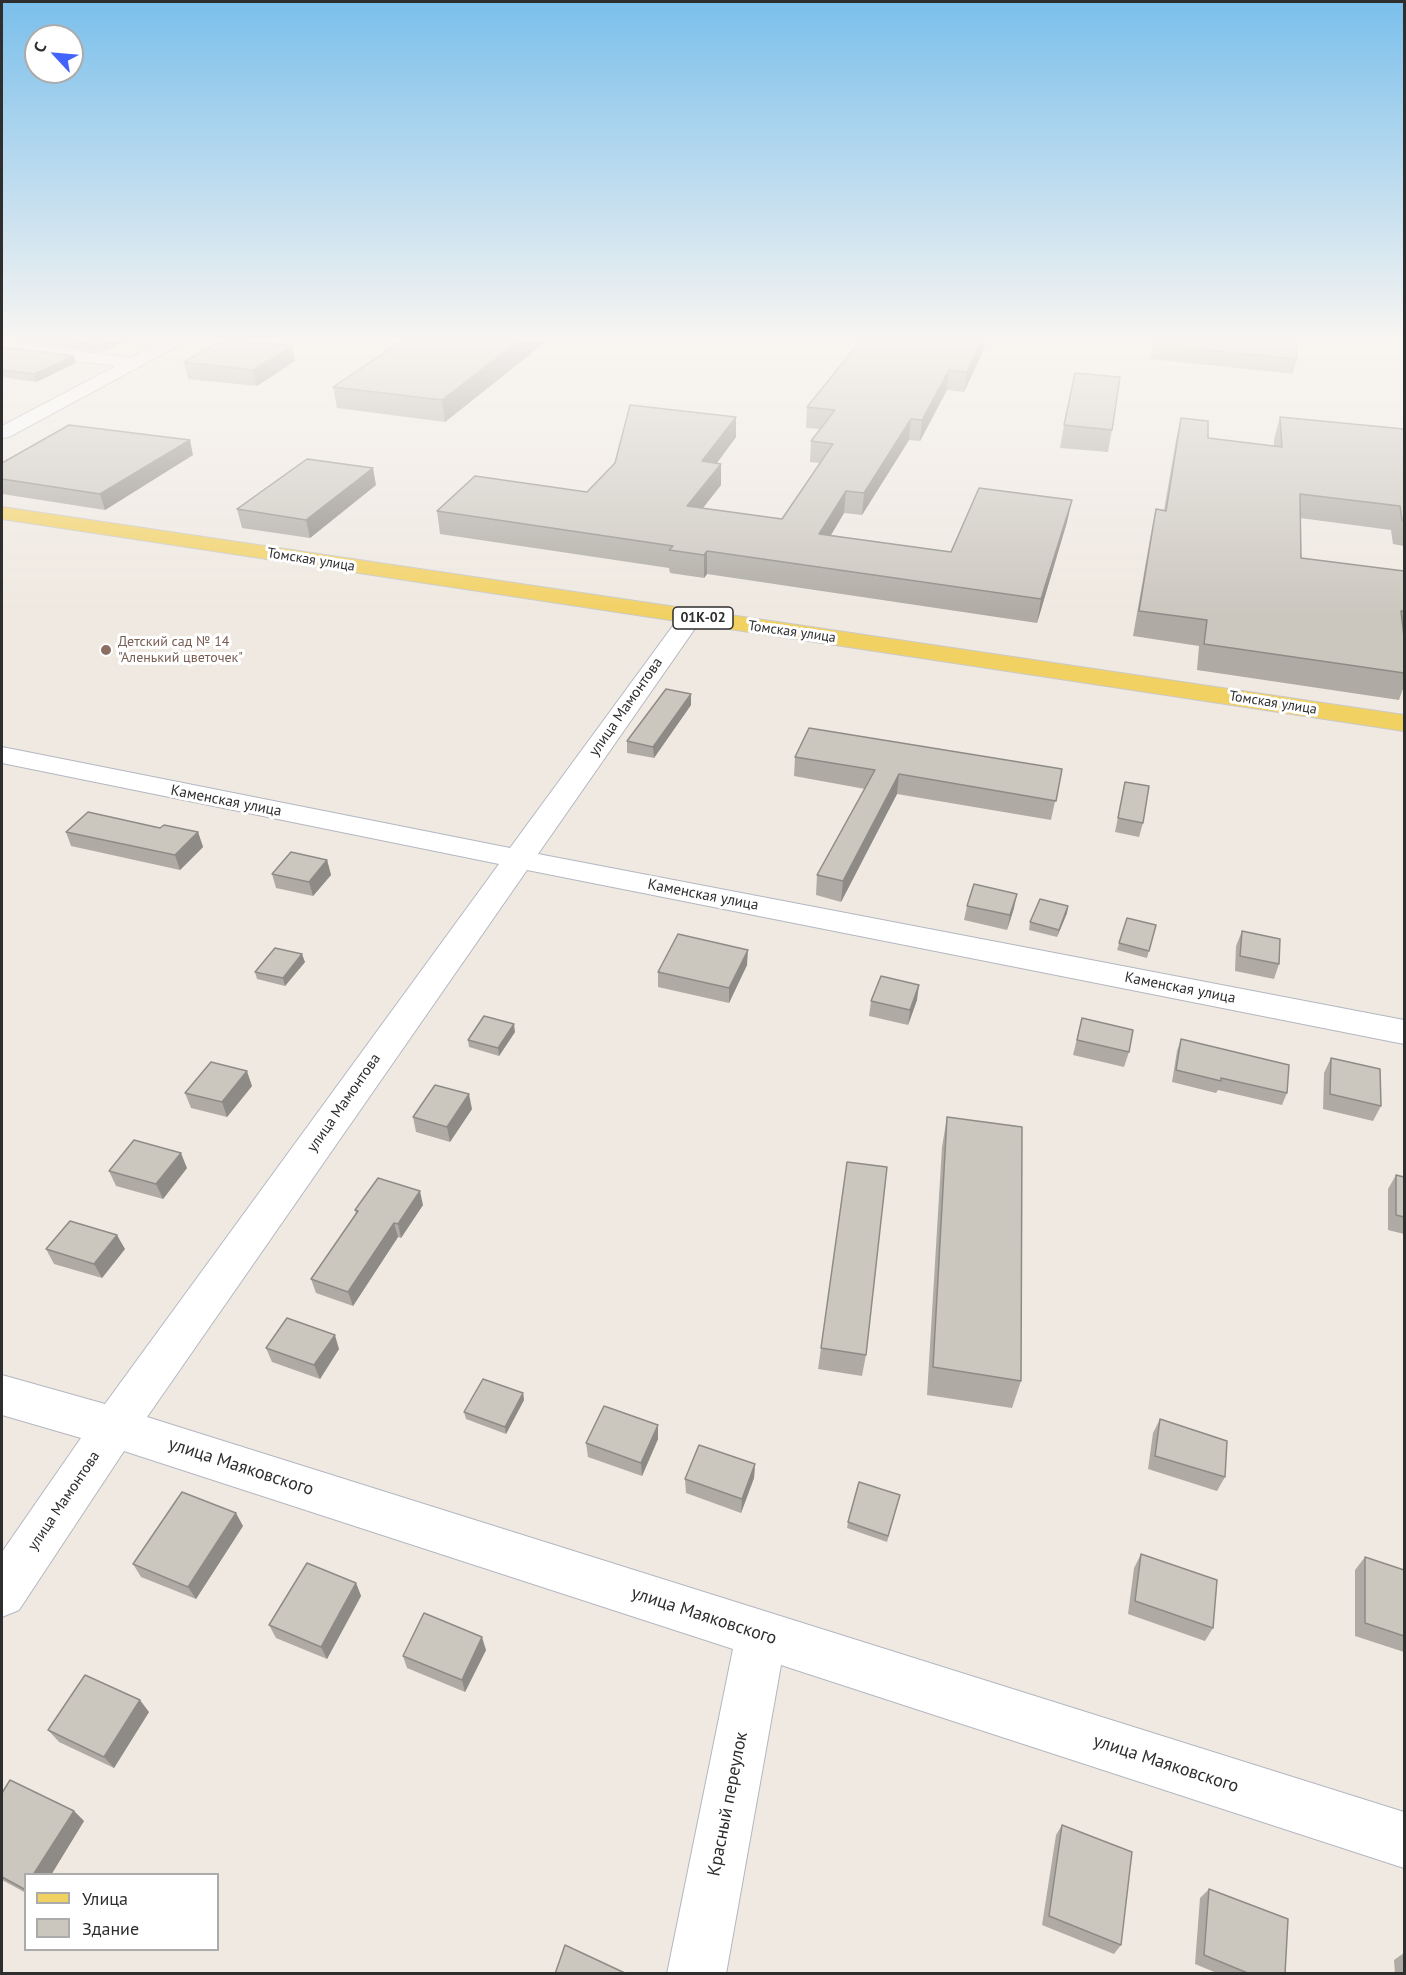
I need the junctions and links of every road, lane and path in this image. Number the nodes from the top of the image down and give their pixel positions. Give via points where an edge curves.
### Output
1 (2, 513) edge
2 (691, 617) junction
3 (1404, 723) edge
4 (2, 755) edge
5 (518, 859) junction
6 (1404, 1032) edge
7 (2, 1395) edge
8 (114, 1427) junction
9 (2, 1593) edge
10 (761, 1634) junction
11 (1404, 1840) edge
12 (696, 1974) edge

1 - 2 main road, Томская улица / 01К-02
2 - 3 main road, Томская улица / 01К-02
2 - 5 street, улица Мамонтова
4 - 5 street, Каменская улица
5 - 6 street, Каменская улица
5 - 8 street, улица Мамонтова
7 - 8 street, улица Маяковского
8 - 9 street, улица Мамонтова
8 - 10 street, улица Маяковского
10 - 11 street, улица Маяковского
10 - 12 street, Красный переулок

